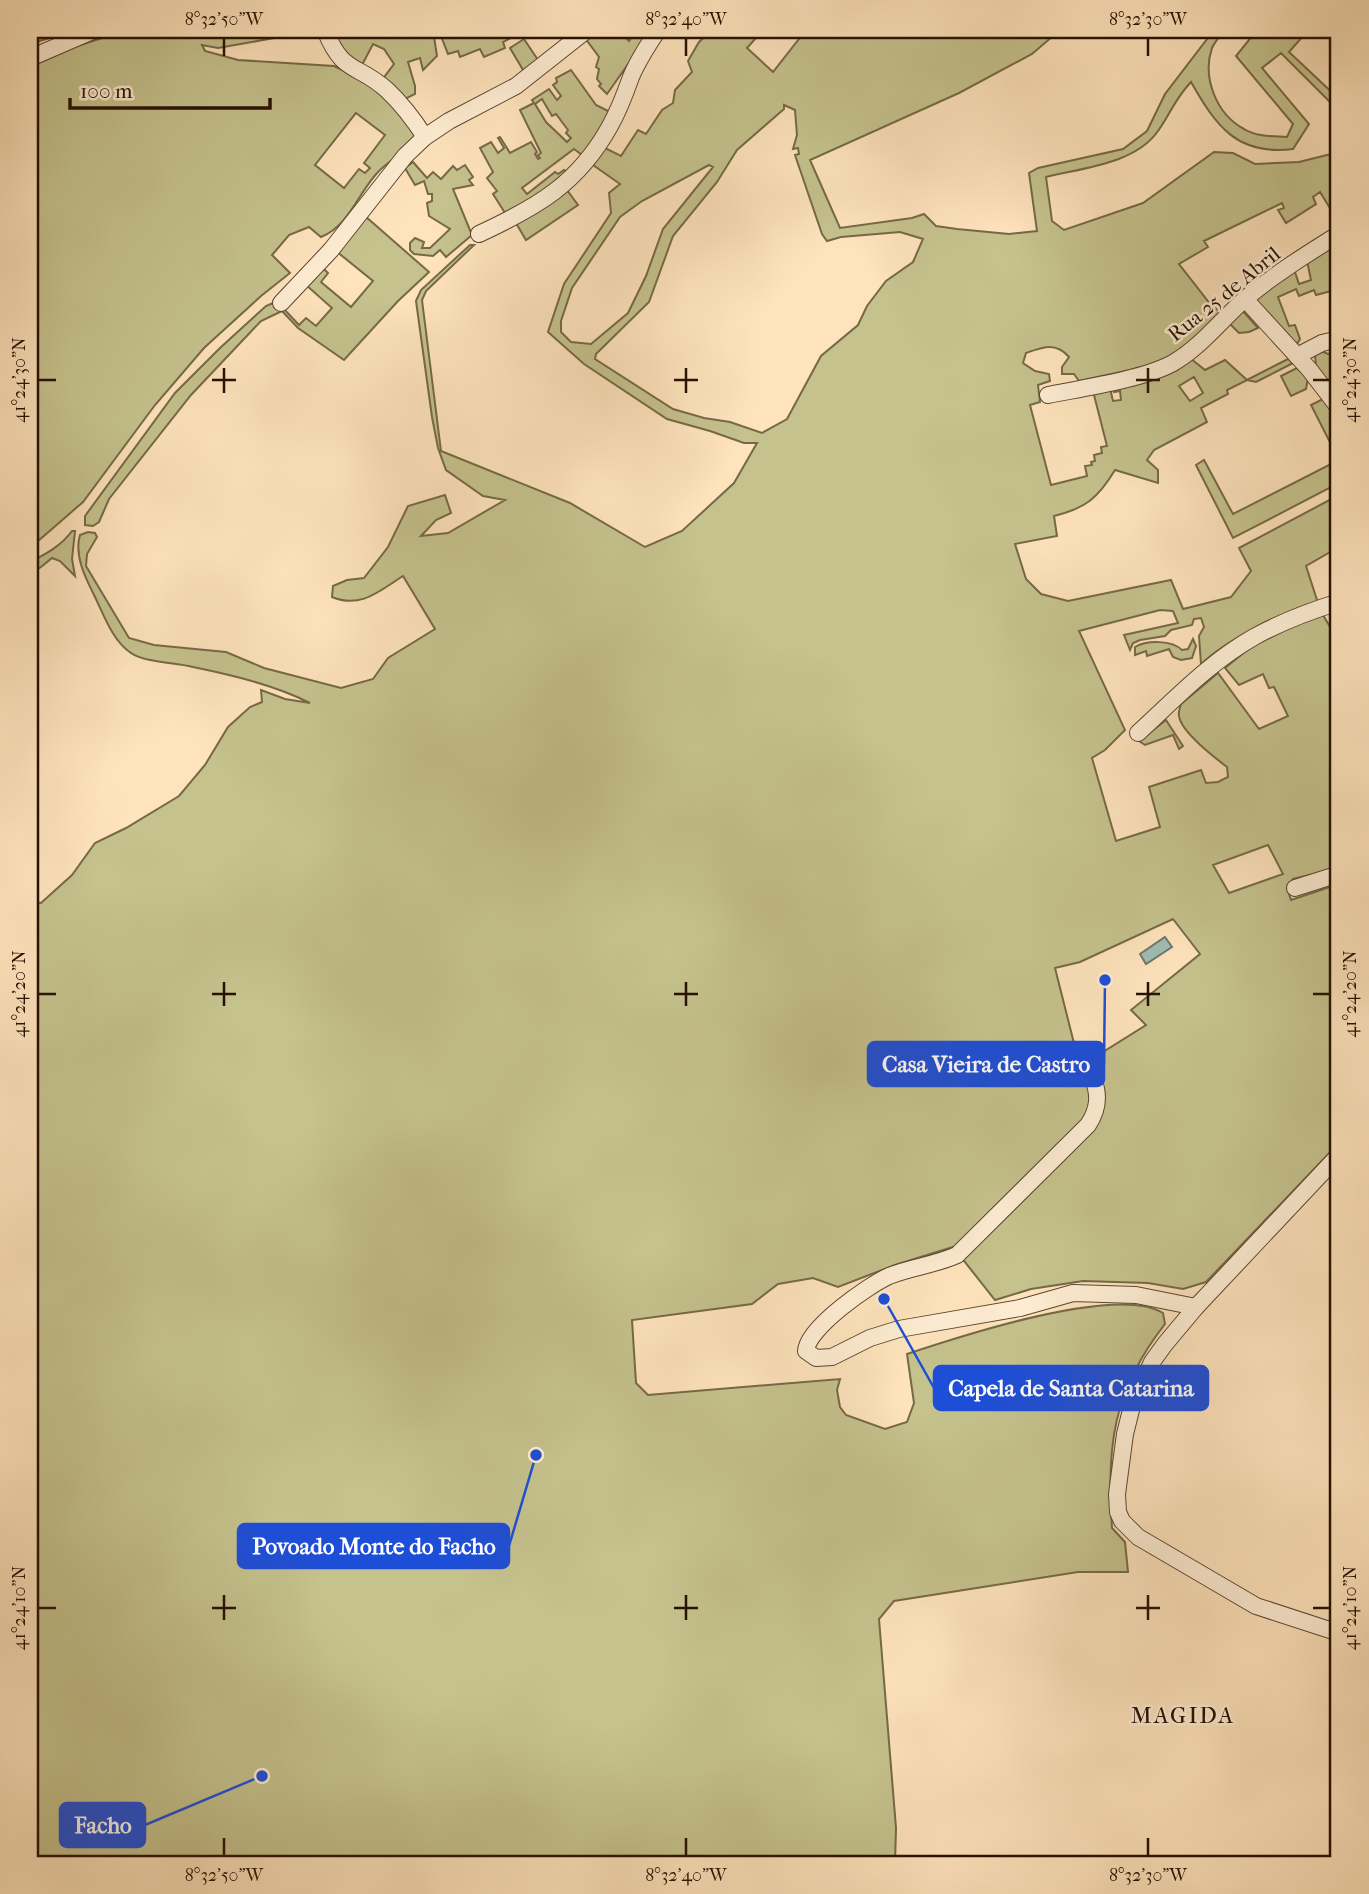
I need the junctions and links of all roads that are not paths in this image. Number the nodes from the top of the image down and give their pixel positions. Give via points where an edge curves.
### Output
1 (95, 30) edge
2 (326, 30) edge
3 (587, 30) edge
4 (658, 30) edge
5 (30, 58) edge
6 (425, 137) junction
7 (479, 234) dead end
8 (1339, 234) edge
9 (1245, 299) junction
10 (281, 303) dead end
11 (1339, 339) edge
12 (1297, 356) junction
13 (1048, 395) dead end
14 (1339, 408) edge
15 (1339, 602) edge
16 (1138, 733) dead end
17 (1339, 874) edge
18 (1295, 888) dead end
19 (1093, 1079) dead end
20 (1339, 1155) edge
21 (1196, 1307) junction
22 (1339, 1633) edge

1 - 5 street
2 - 6 street via 342,62 385,88
3 - 6 street via 516,86
4 - 7 street via 643,52 610,127 586,163 567,183 521,215
6 - 10 street
8 - 9 street, Rua 25 de Abril
9 - 12 street
9 - 13 street, Rua 25 de Abril via 1189,353 1171,364
11 - 12 street
12 - 14 street
15 - 16 street via 1254,637 1201,674
17 - 18 street
19 - 21 street via 1098,1101 1088,1125 957,1255 875,1283 822,1325 806,1351 816,1358 832,1357 899,1329 1020,1308 1073,1293 1136,1295
20 - 21 street
21 - 22 street via 1153,1362 1132,1406 1116,1494 1122,1521 1138,1537 1241,1599

